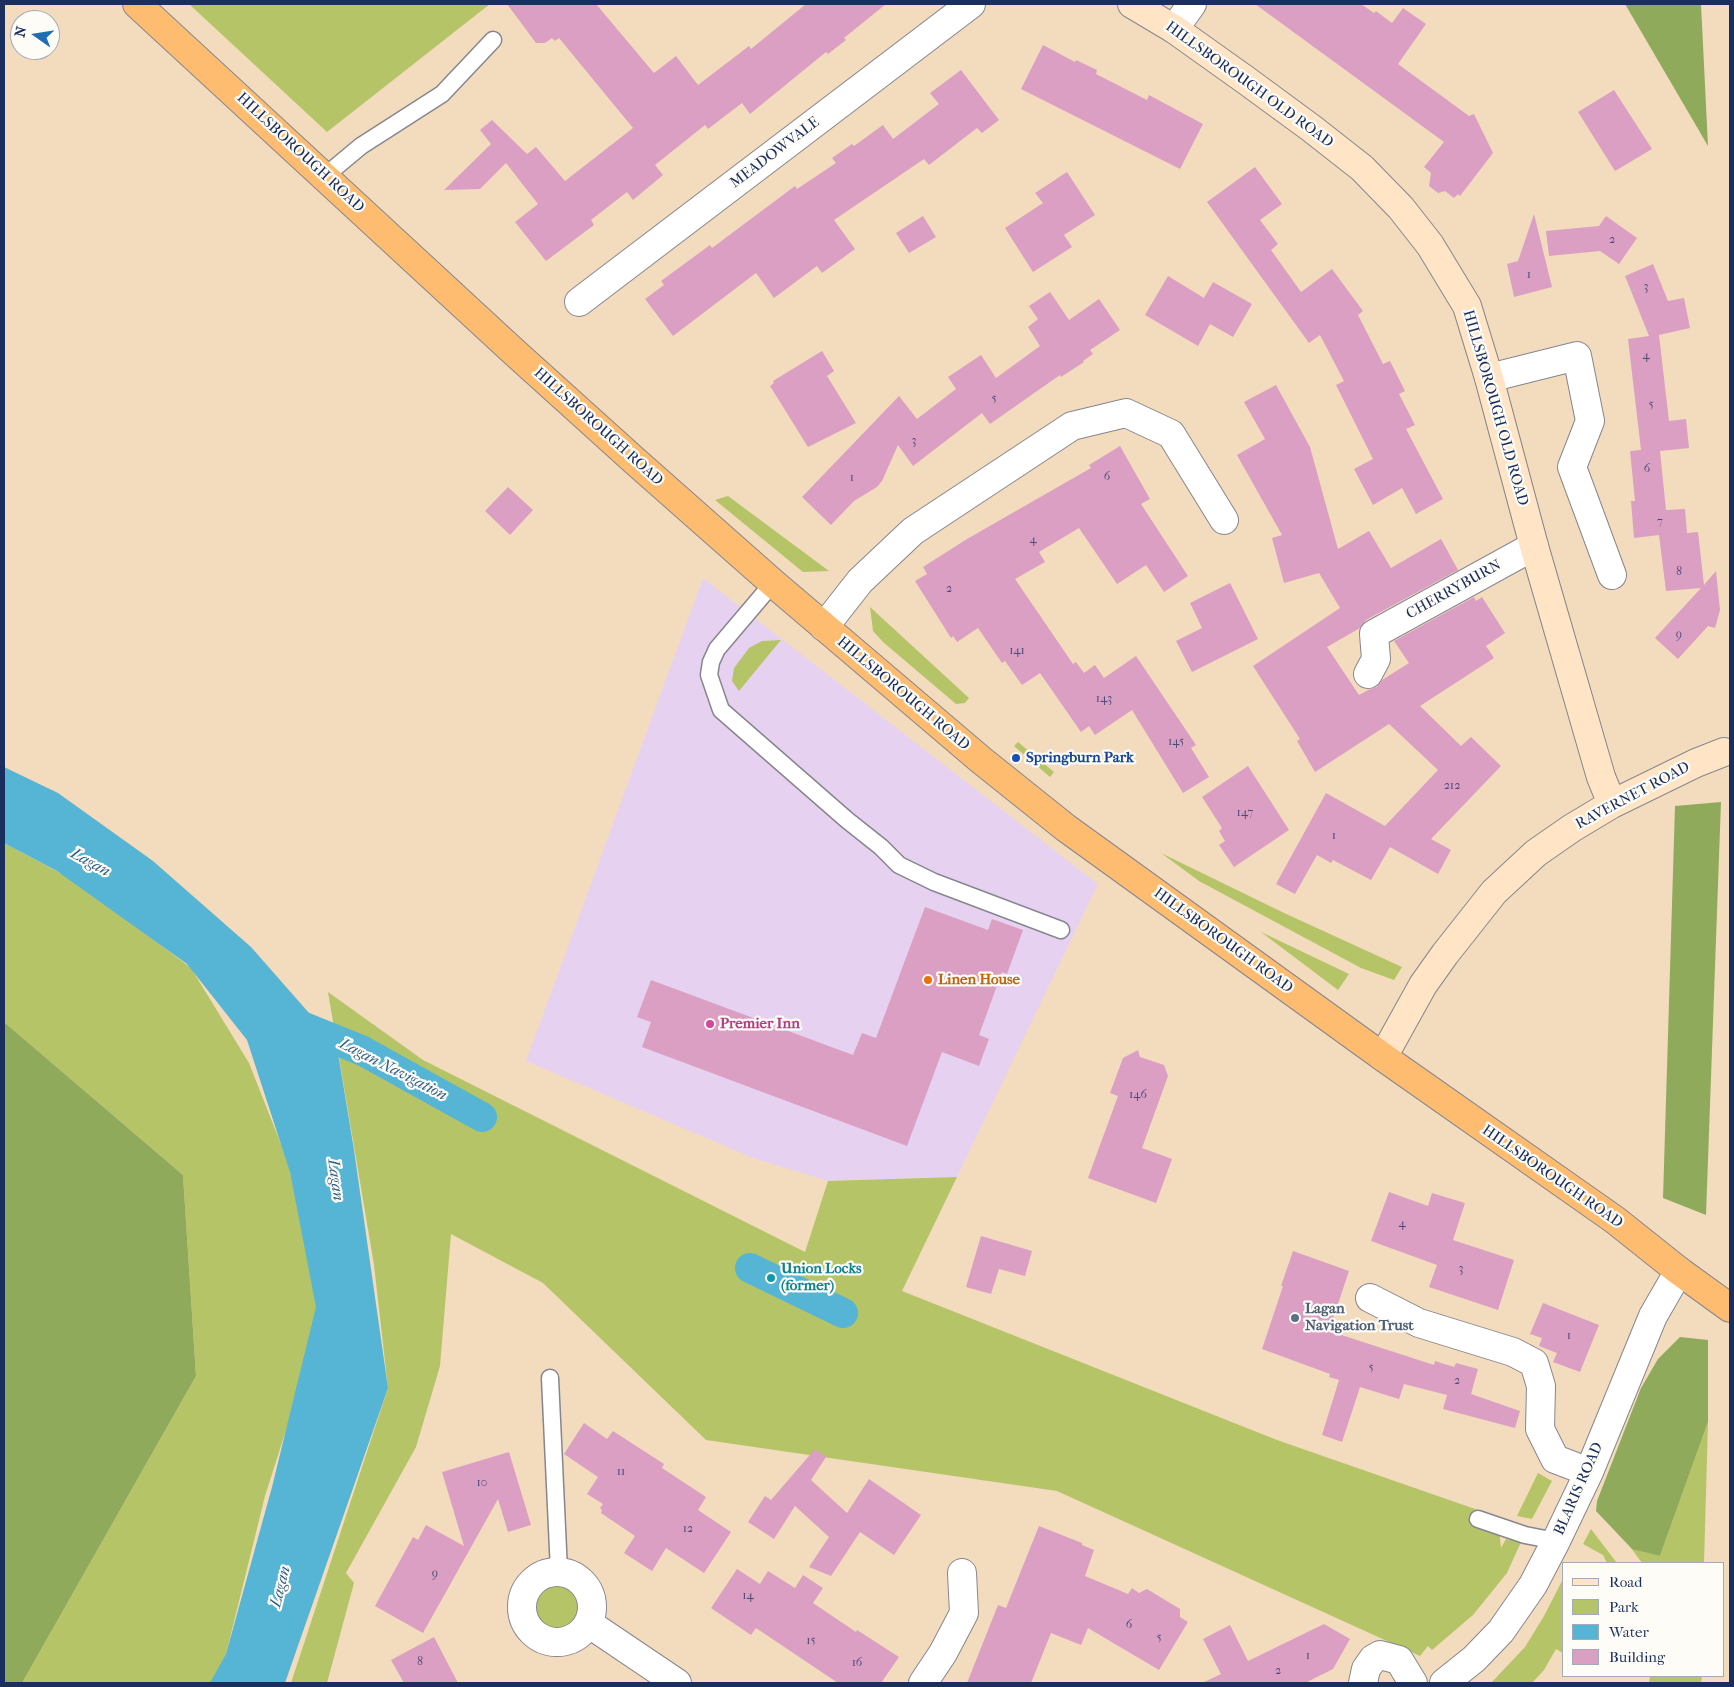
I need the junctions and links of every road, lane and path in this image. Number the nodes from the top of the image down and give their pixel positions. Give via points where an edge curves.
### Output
1 (137, 4) edge
2 (970, 4) edge
3 (1132, 4) edge
4 (1192, 4) edge
5 (1174, 29) junction
6 (493, 40) dead end
7 (325, 176) junction
8 (579, 302) dead end
9 (1489, 378) junction
10 (1224, 520) dead end
11 (1534, 546) junction
12 (1612, 576) dead end
13 (774, 583) junction
14 (824, 627) junction
15 (1368, 674) dead end
16 (1724, 752) dead end
17 (1612, 804) junction
18 (1061, 930) dead end
19 (1383, 1057) junction
20 (1679, 1271) junction
21 (1370, 1298) dead end
22 (1730, 1308) edge
23 (550, 1378) dead end
24 (1589, 1472) junction
25 (1478, 1519) dead end
26 (1556, 1541) junction
27 (559, 1571) junction
28 (962, 1573) dead end
29 (588, 1624) junction
30 (677, 1683) edge
31 (923, 1683) edge
32 (1363, 1683) edge
33 (1413, 1683) edge
34 (1445, 1683) edge

1 - 7 highway, HILLSBOROUGH ROAD
2 - 8 street, MEADOWVALE
3 - 5 street, HILLSBOROUGH OLD ROAD
4 - 5 street
5 - 9 street, HILLSBOROUGH OLD ROAD via 1362,168 1401,208 1430,245 1468,306
6 - 7 lane via 442,94 361,146
7 - 13 highway, HILLSBOROUGH ROAD via 513,352
9 - 11 street, HILLSBOROUGH OLD ROAD
9 - 12 street via 1578,356 1590,421 1572,467
10 - 14 street via 1171,434 1126,413 1072,426 913,531 860,582
11 - 15 street, CHERRYBURN via 1363,634 1376,659
11 - 17 street, HILLSBOROUGH OLD ROAD via 1601,777
13 - 14 highway, HILLSBOROUGH ROAD
13 - 18 lane via 717,649 709,675 721,710 899,865 934,882
14 - 19 highway, HILLSBOROUGH ROAD via 1066,828
16 - 17 street, RAVERNET ROAD
17 - 19 street, RAVERNET ROAD via 1536,853 1494,892 1423,985
19 - 20 highway, HILLSBOROUGH ROAD via 1615,1220
20 - 22 highway, HILLSBOROUGH ROAD
20 - 24 street, BLARIS ROAD via 1653,1316
21 - 24 street via 1419,1323 1514,1352 1534,1363 1540,1386 1540,1429 1555,1459
23 - 27 lane
24 - 26 street, BLARIS ROAD
25 - 26 lane via 1525,1535
26 - 34 street, BLARIS ROAD via 1533,1585 1501,1631
27 - 29 street via 580,1580 588,1589 592,1600
27 - 29 street via 537,1578 528,1587 523,1603 525,1620 539,1636 561,1642 581,1632
28 - 31 street via 964,1613
29 - 30 street
32 - 33 street via 1366,1669 1380,1654 1398,1660

